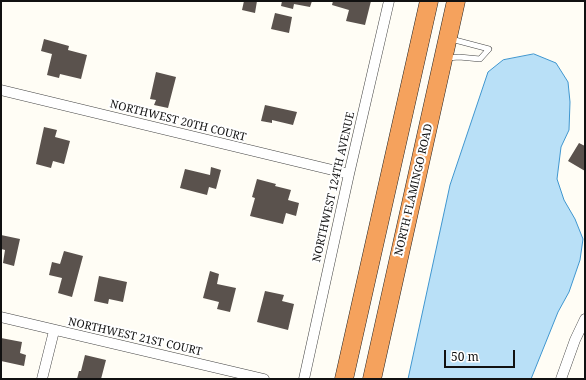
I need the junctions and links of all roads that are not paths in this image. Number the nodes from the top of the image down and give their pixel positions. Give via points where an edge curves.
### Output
1 (389, 1) edge
2 (429, 1) edge
3 (456, 1) edge
4 (448, 39) junction
5 (444, 58) junction
6 (1, 90) edge
7 (349, 174) junction
8 (1, 317) edge
9 (585, 319) edge
10 (54, 331) junction
11 (42, 379) edge
12 (264, 379) edge
13 (304, 379) edge
14 (344, 379) edge
15 (372, 379) edge
16 (561, 379) edge

1 - 7 street, NORTHWEST 124TH AVENUE
2 - 14 highway
3 - 4 highway, NORTH FLAMINGO ROAD
4 - 5 highway, NORTH FLAMINGO ROAD
4 - 5 lane via 489,49 480,58
5 - 15 highway, NORTH FLAMINGO ROAD
6 - 7 street, NORTHWEST 20TH COURT
7 - 13 street, NORTHWEST 124TH AVENUE
8 - 10 street, NORTHWEST 21ST COURT
9 - 16 street
10 - 11 street
10 - 12 street, NORTHWEST 21ST COURT

